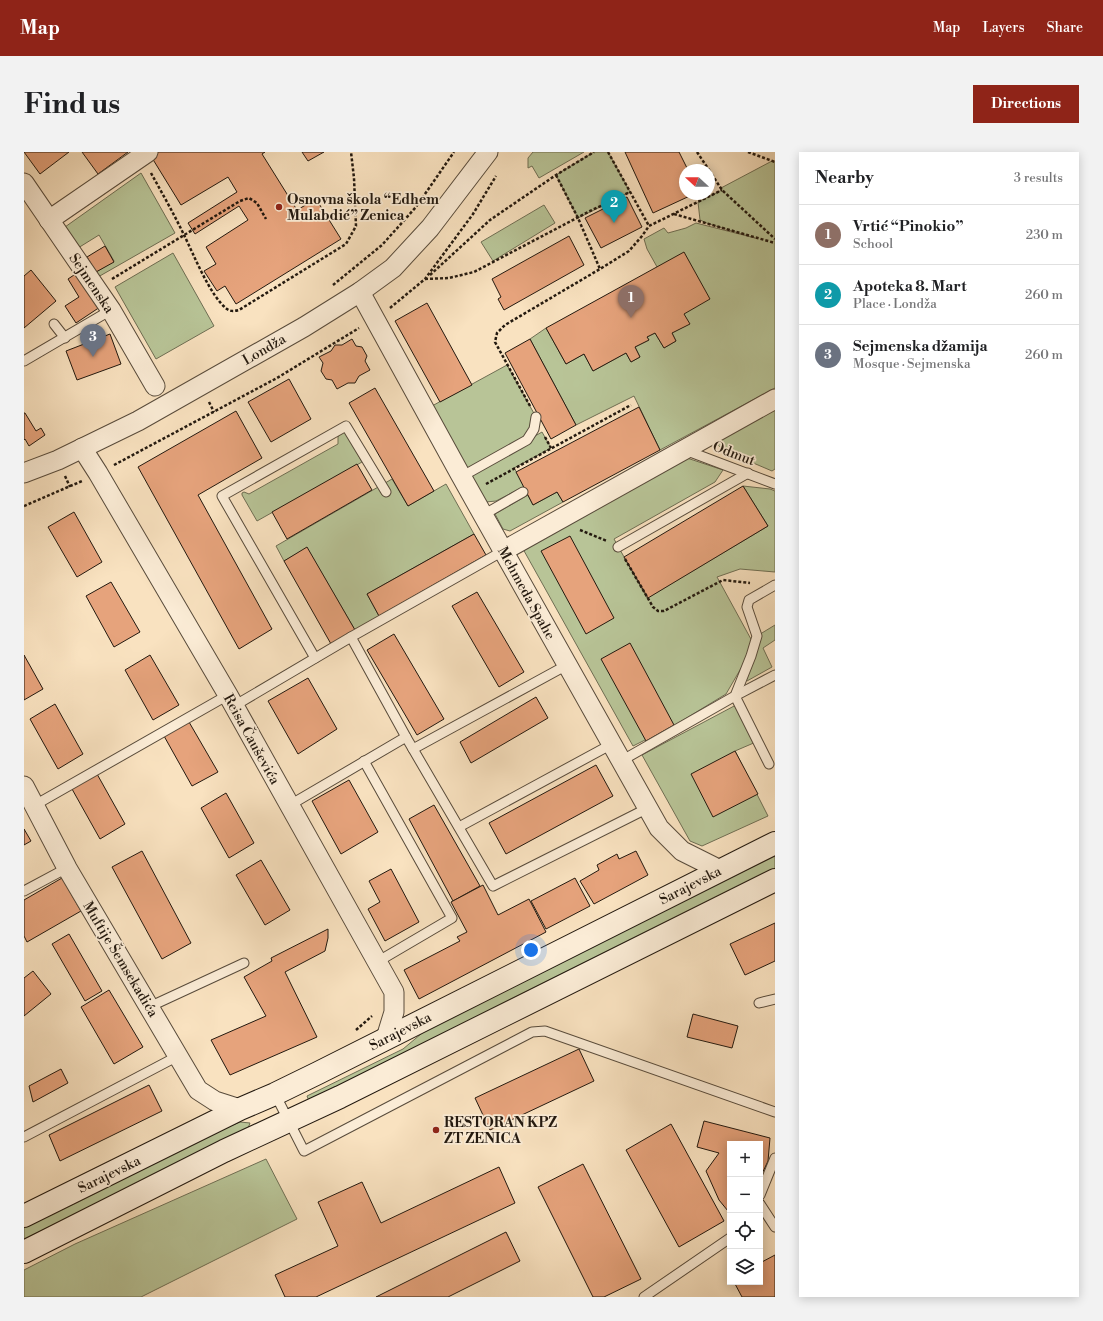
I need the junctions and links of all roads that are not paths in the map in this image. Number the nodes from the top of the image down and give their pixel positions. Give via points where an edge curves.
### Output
1 (484, 152) edge
2 (488, 152) edge
3 (145, 154) edge
4 (468, 177) junction
5 (24, 183) edge
6 (49, 220) junction
7 (360, 292) junction
8 (111, 310) junction
9 (54, 324) dead end
10 (66, 338) junction
11 (24, 361) edge
12 (155, 386) dead end
13 (775, 399) edge
14 (536, 418) road end
15 (82, 448) junction
16 (684, 449) junction
17 (24, 473) edge
18 (748, 473) junction
19 (460, 474) junction
20 (775, 483) edge
21 (386, 492) dead end
22 (523, 492) dead end
23 (483, 515) junction
24 (618, 547) road end
25 (503, 551) junction
26 (771, 587) edge
27 (352, 637) junction
28 (315, 658) junction
29 (567, 665) junction
30 (775, 675) edge
31 (735, 696) junction
32 (231, 700) junction
33 (406, 737) junction
34 (612, 744) junction
35 (413, 749) junction
36 (364, 761) junction
37 (621, 761) junction
38 (769, 764) dead end
39 (24, 786) edge
40 (35, 805) junction
41 (290, 805) junction
42 (648, 808) junction
43 (459, 828) junction
44 (775, 843) edge
45 (67, 868) junction
46 (720, 870) junction
47 (775, 880) edge
48 (24, 891) edge
49 (377, 962) junction
50 (244, 963) dead end
51 (775, 999) edge
52 (760, 1003) dead end
53 (149, 1007) junction
54 (386, 1038) junction
55 (178, 1056) junction
56 (275, 1094) junction
57 (240, 1109) junction
58 (775, 1112) edge
59 (289, 1121) junction
60 (24, 1137) edge
61 (775, 1158) edge
62 (763, 1188) edge
63 (763, 1209) edge
64 (24, 1216) edge
65 (775, 1227) edge
66 (727, 1240) edge
67 (24, 1252) edge
68 (644, 1297) edge

1 - 4 street
2 - 4 street
3 - 6 street
4 - 7 street, Londža via 430,228 393,268
5 - 6 street, Sejmenska
6 - 8 street, Sejmenska
7 - 15 street, Londža via 138,421
7 - 19 street, Mehmeda Spahe
8 - 10 lane
8 - 12 street, Sejmenska
9 - 10 lane
10 - 11 lane
13 - 16 street
14 - 19 lane via 534,429 527,440 468,473
15 - 17 street, Londža
15 - 32 street, Reisa Čauševića
16 - 18 lane, Odmut
16 - 25 street
18 - 20 lane, Odmut
18 - 24 lane
19 - 23 street, Mehmeda Spahe
21 - 28 lane via 346,426 222,496
22 - 23 lane
23 - 25 street, Mehmeda Spahe
25 - 27 lane
25 - 29 street, Mehmeda Spahe
26 - 31 lane via 749,600 747,607 757,636 752,656
27 - 28 lane
27 - 33 lane
28 - 32 lane
29 - 34 street, Mehmeda Spahe
29 - 35 lane
30 - 31 lane
31 - 37 lane
31 - 38 lane
32 - 40 lane
32 - 41 street, Reisa Čauševića
33 - 35 lane
33 - 36 lane
34 - 37 street, Mehmeda Spahe
34 - 43 lane
35 - 43 lane
36 - 41 lane
36 - 49 lane via 452,918
37 - 42 street, Mehmeda Spahe
39 - 40 street, Muftije Šemsekadića
40 - 45 street, Muftije Šemsekadića
41 - 49 street, Reisa Čauševića
42 - 43 lane via 493,886
42 - 46 street, Mehmeda Spahe via 659,828 682,851
44 - 46 main road, Sarajevska
45 - 48 lane
45 - 53 street, Muftije Šemsekadića
46 - 54 main road, Sarajevska
47 - 59 main road
49 - 54 street, Reisa Čauševića via 394,992 394,1012
50 - 53 lane
51 - 52 lane
53 - 55 street, Muftije Šemsekadića
54 - 56 main road, Sarajevska
55 - 57 street, Muftije Šemsekadića via 198,1090 215,1101
55 - 60 lane
56 - 57 main road, Sarajevska
56 - 59 lane
57 - 64 main road, Sarajevska
58 - 59 lane via 545,1031 532,1032 304,1150
59 - 67 main road via 219,1153
61 - 62 lane
63 - 65 lane
66 - 68 lane

